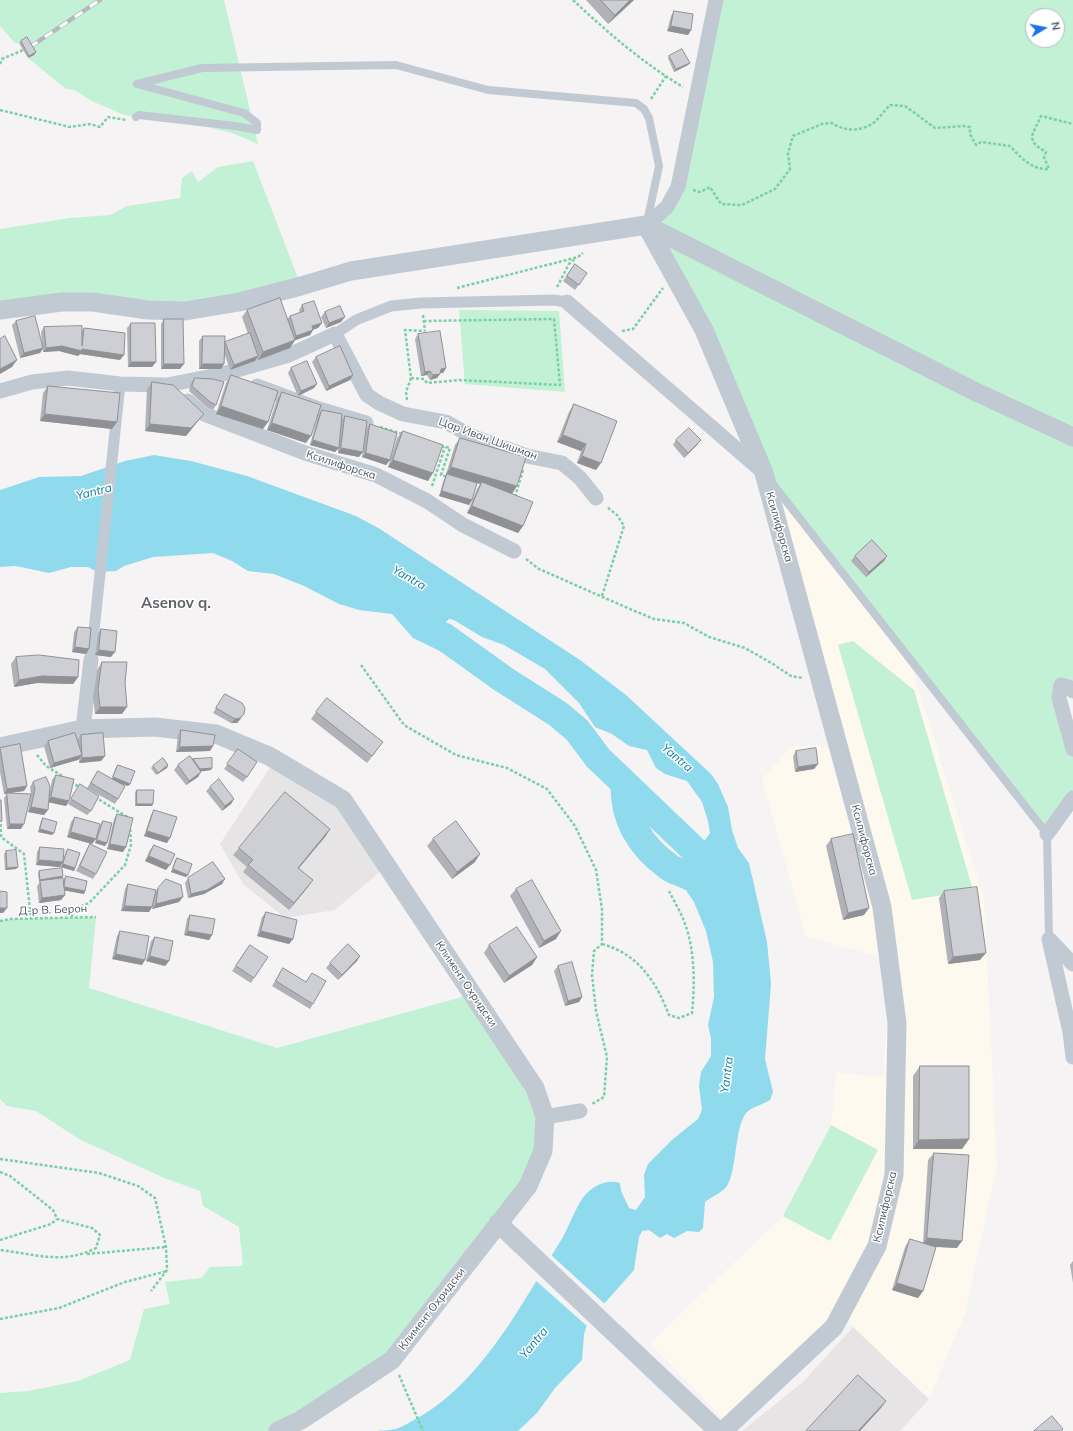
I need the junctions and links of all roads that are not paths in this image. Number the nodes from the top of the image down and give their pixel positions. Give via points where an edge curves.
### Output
1 (716, 0) edge
2 (136, 117) road end
3 (646, 225) junction
4 (567, 302) joint
5 (0, 310) edge
6 (335, 334) junction
7 (224, 374) junction
8 (120, 384) junction
9 (167, 384) junction
10 (0, 391) edge
11 (366, 423) edge
12 (1073, 437) edge
13 (764, 473) junction
14 (596, 498) road end
15 (514, 551) road end
16 (91, 660) joint
17 (1073, 691) edge
18 (84, 729) junction
19 (0, 747) edge
20 (1073, 749) edge
21 (1073, 798) edge
22 (1047, 834) junction
23 (1049, 939) junction
24 (1073, 964) edge
25 (1073, 1057) edge
26 (580, 1111) road end
27 (545, 1117) junction
28 (498, 1223) junction
29 (278, 1431) edge
30 (718, 1431) edge
31 (724, 1431) edge

1 - 3 street via 678,187 667,207
2 - 3 lane via 139,115 257,130 257,123 244,113 137,84 202,68 396,65 488,90 636,103 644,109 649,118 659,166
3 - 5 street via 351,271 239,302 185,312 148,310 93,302 62,302
3 - 12 street via 962,385
3 - 13 street, Ксилифорска via 704,330
4 - 6 street via 554,300 421,303 391,306 356,320
4 - 13 street
6 - 7 street via 289,355
6 - 14 street, Цар Иван Шишман via 366,395 403,414 446,422 471,436 527,456 562,463 580,478
7 - 9 street
7 - 11 street via 319,409
8 - 9 street
8 - 10 street via 68,378 32,382
8 - 16 street
9 - 15 street, Ксилифорска via 204,414 305,453 376,475
13 - 22 lane
13 - 31 street, Ксилифорска via 882,908 897,1023 894,1175 877,1246 834,1328
16 - 18 street
17 - 20 street via 1070,687 1061,685 1059,698
18 - 19 street, Климент Охридски
18 - 27 street, Климент Охридски via 155,727 216,734 269,756 343,800 535,1088
21 - 22 street
22 - 23 lane
23 - 24 street
23 - 25 street via 1070,1032
26 - 27 street
27 - 28 street, Климент Охридски via 543,1151 528,1186
28 - 29 street, Климент Охридски via 392,1360 301,1420
28 - 30 street

